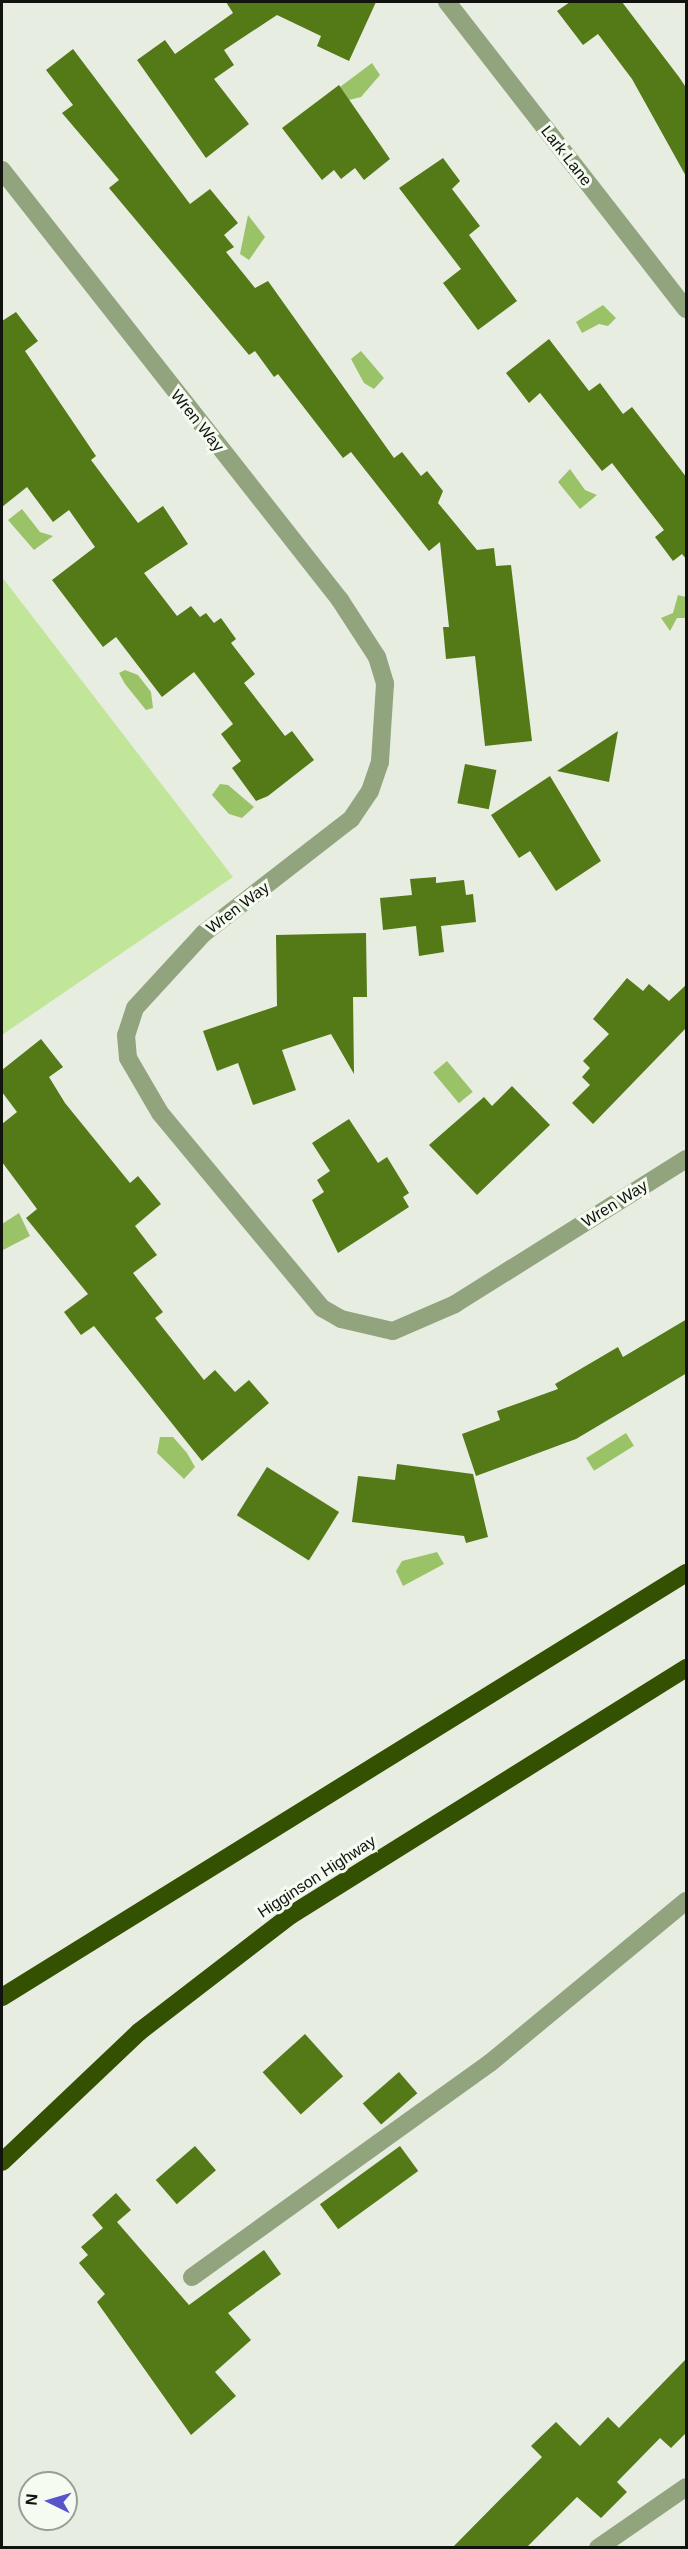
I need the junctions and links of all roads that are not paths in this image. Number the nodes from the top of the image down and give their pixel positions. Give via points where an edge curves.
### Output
1 (447, 2) edge
2 (2, 170) edge
3 (687, 309) edge
4 (687, 1159) edge
5 (687, 1573) edge
6 (687, 1668) edge
7 (687, 1901) edge
8 (2, 1997) edge
9 (4, 2161) edge
10 (192, 2277) dead end
11 (687, 2487) edge
12 (598, 2547) edge

1 - 3 street, Lark Lane
2 - 4 street, Wren Way via 340,600 377,657 385,684 380,762 370,791 351,819 202,934 135,1008 126,1035 128,1058 160,1113 322,1308 341,1319 393,1331 455,1304
5 - 8 highway
6 - 9 highway, Higginson Highway via 291,1916 139,2032
7 - 10 street via 490,2063
11 - 12 street

